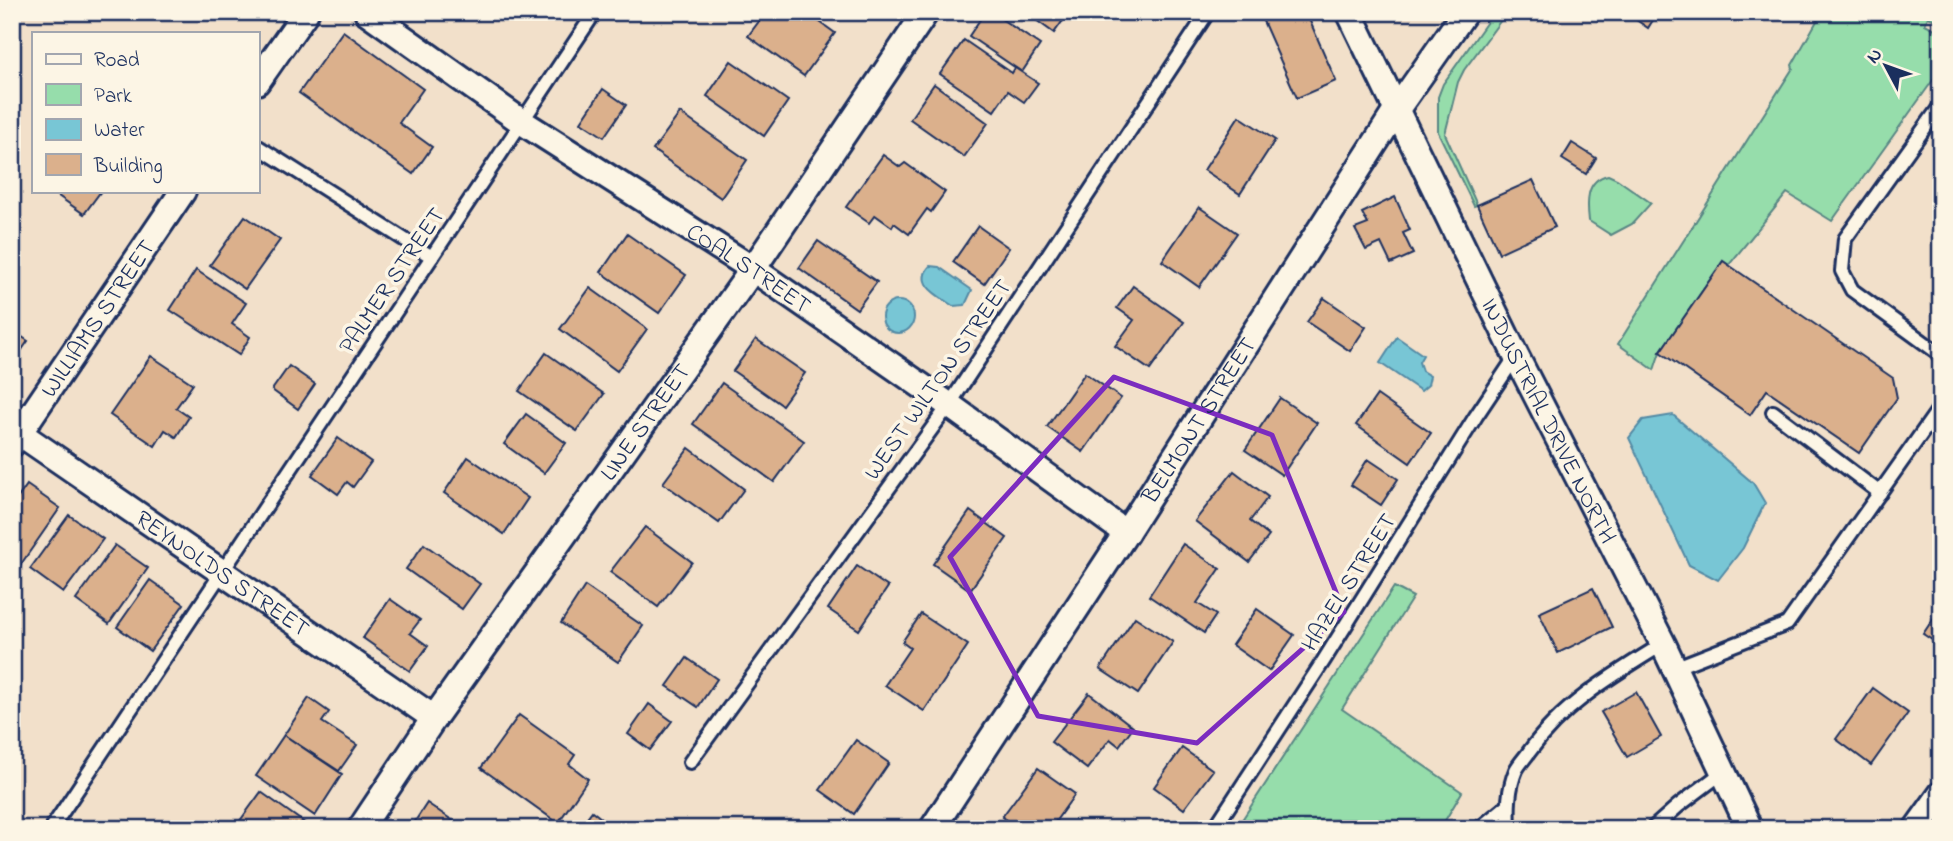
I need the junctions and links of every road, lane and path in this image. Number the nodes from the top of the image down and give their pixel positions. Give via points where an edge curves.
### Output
1 (306, 12) edge
2 (367, 12) edge
3 (595, 12) edge
4 (926, 12) edge
5 (1208, 12) edge
6 (1349, 12) edge
7 (1465, 12) edge
8 (259, 79) edge
9 (1941, 105) edge
10 (1397, 109) junction
11 (522, 122) junction
12 (259, 147) edge
13 (182, 192) edge
14 (432, 257) junction
15 (753, 269) junction
16 (1516, 356) junction
17 (1941, 359) edge
18 (949, 405) junction
19 (1941, 406) edge
20 (1773, 412) dead end
21 (15, 435) edge
22 (1880, 493) junction
23 (1126, 533) junction
24 (221, 571) junction
25 (1663, 644) junction
26 (1674, 668) junction
27 (434, 718) junction
28 (690, 762) dead end
29 (1723, 772) junction
30 (1941, 794) edge
31 (1507, 806) junction
32 (51, 829) edge
33 (360, 829) edge
34 (932, 829) edge
35 (1214, 829) edge
36 (1479, 829) edge
37 (1509, 829) edge
38 (1652, 829) edge
39 (1750, 829) edge
40 (1916, 829) edge

1 - 8 street
2 - 11 street, COAL STREET
3 - 11 lane, PALMER STREET
4 - 15 street, LINE STREET
5 - 18 lane, WEST WILTON STREET
6 - 10 street, INDUSTRIAL DRIVE NORTH
7 - 10 street, BELMONT STREET
9 - 17 lane via 1845,239 1842,271 1853,290
10 - 16 street, INDUSTRIAL DRIVE NORTH
10 - 23 street, BELMONT STREET
11 - 14 lane, PALMER STREET
11 - 15 street, COAL STREET
12 - 14 lane
13 - 21 street, WILLIAMS STREET
14 - 24 lane, PALMER STREET
15 - 18 street, COAL STREET
15 - 27 street, LINE STREET
16 - 25 street, INDUSTRIAL DRIVE NORTH
16 - 35 lane, HAZEL STREET
18 - 23 street, COAL STREET
18 - 28 lane, WEST WILTON STREET
19 - 22 lane
20 - 22 lane
21 - 24 street, REYNOLDS STREET
22 - 26 lane via 1787,624
23 - 34 street, BELMONT STREET
24 - 27 street, REYNOLDS STREET
24 - 32 lane, PALMER STREET
25 - 26 street, INDUSTRIAL DRIVE NORTH
25 - 31 lane via 1582,697 1540,737 1517,770
26 - 29 street, INDUSTRIAL DRIVE NORTH
27 - 33 street, LINE STREET
29 - 38 lane
29 - 39 street, INDUSTRIAL DRIVE NORTH
30 - 40 street
31 - 36 lane
31 - 37 lane

